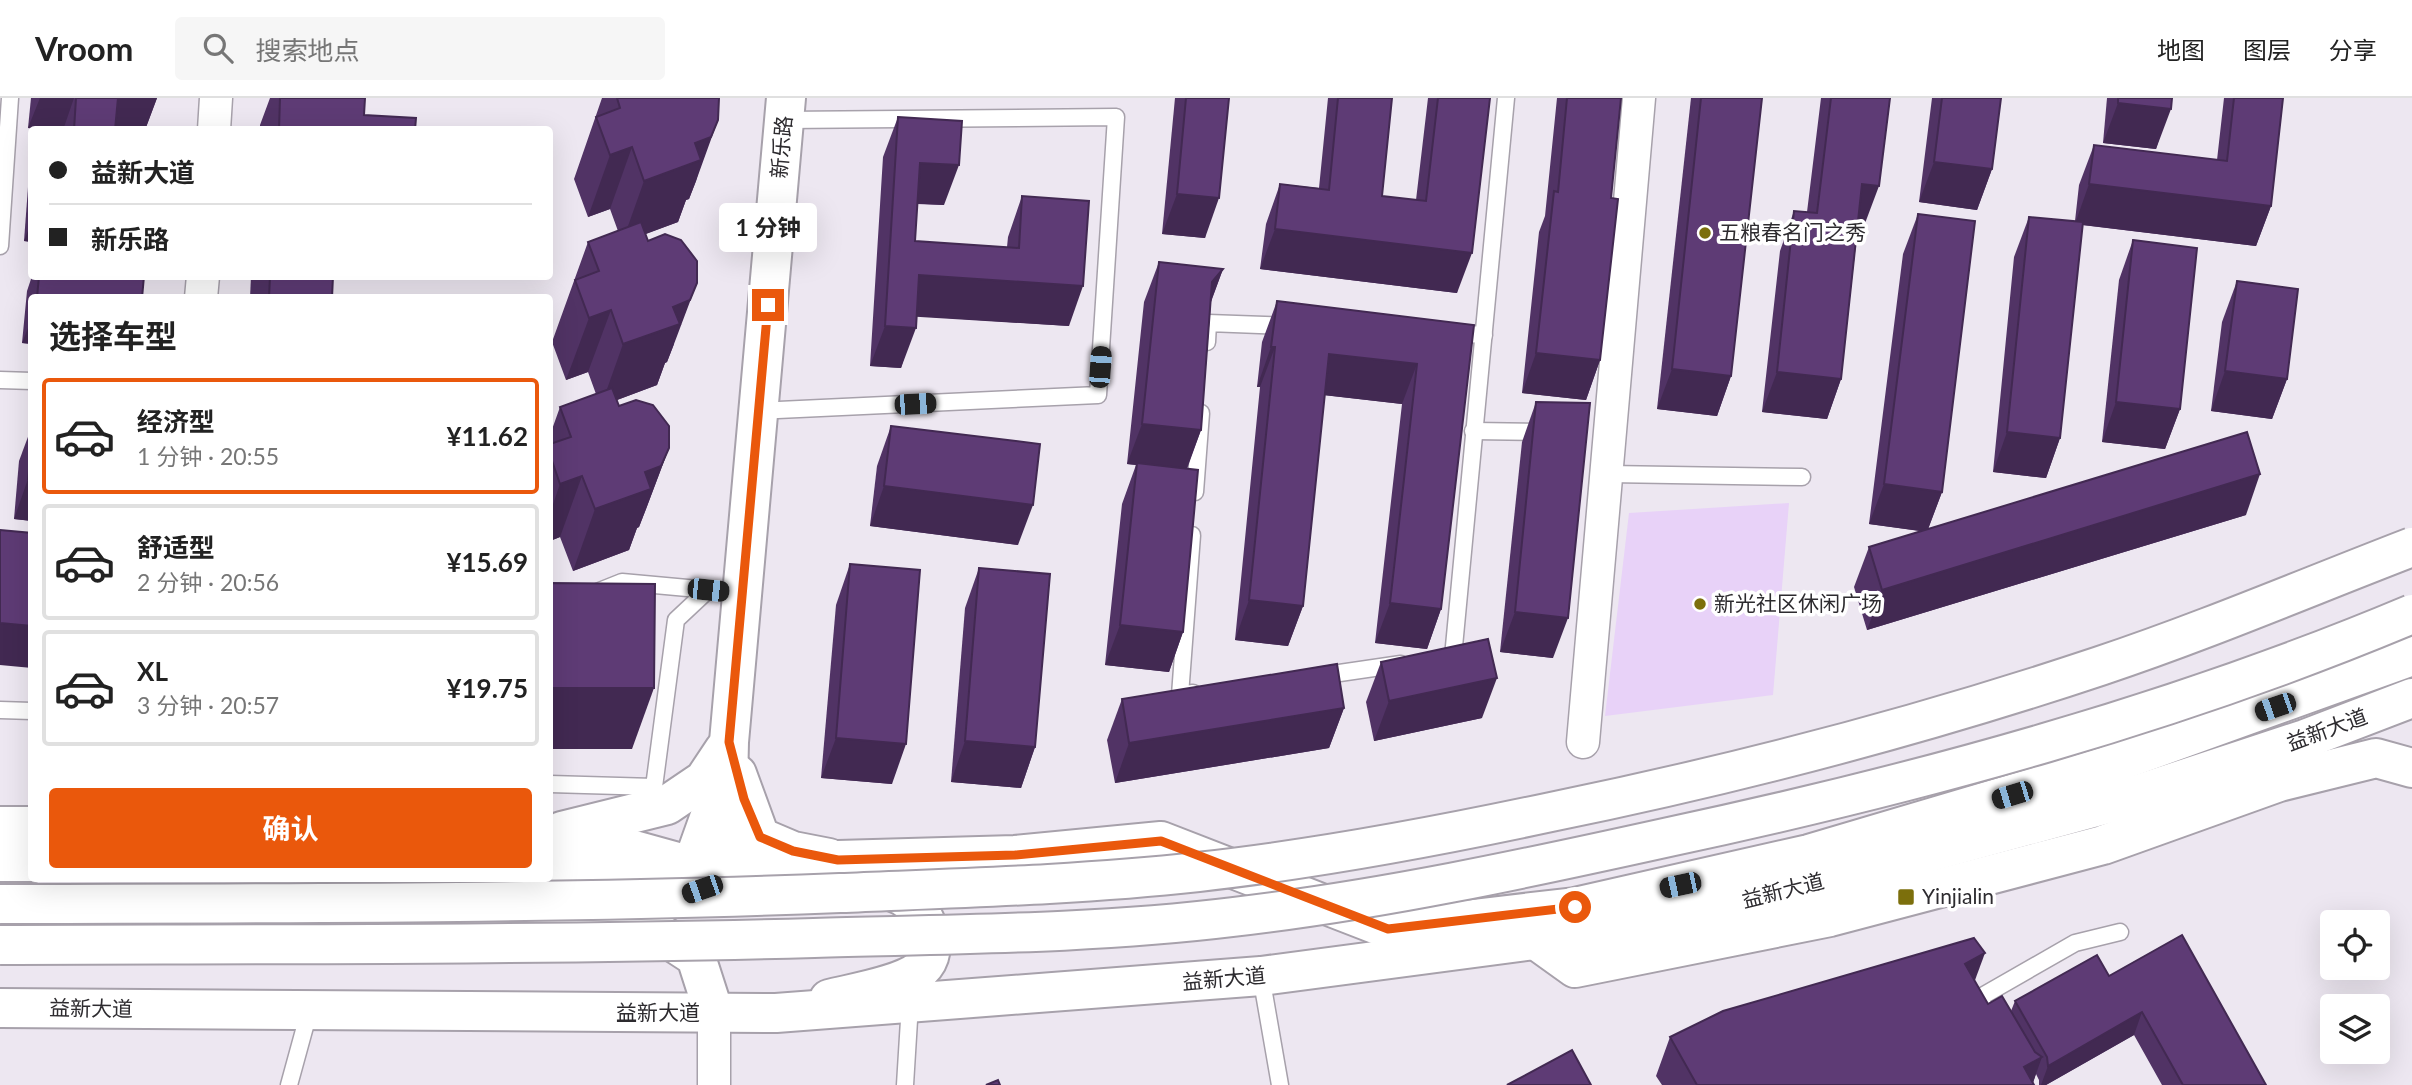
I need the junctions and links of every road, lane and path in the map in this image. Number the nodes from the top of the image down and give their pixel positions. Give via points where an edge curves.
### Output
1 (216, 98) edge
2 (1506, 98) edge
3 (1639, 98) edge
4 (0, 105) edge
5 (785, 109) edge
6 (214, 126) edge
7 (0, 246) edge
8 (1305, 327) edge
9 (1429, 332) edge
10 (1484, 335) junction
11 (1205, 364) edge
12 (0, 380) edge
13 (28, 381) edge
14 (1203, 392) edge
15 (758, 411) junction
16 (1473, 431) junction
17 (1570, 432) edge
18 (1609, 474) junction
19 (1802, 477) dead end
20 (2412, 547) edge
21 (725, 592) junction
22 (578, 599) edge
23 (2412, 614) edge
24 (2412, 656) edge
25 (1303, 678) edge
26 (1207, 691) edge
27 (2412, 698) edge
28 (0, 710) edge
29 (28, 711) edge
30 (1583, 741) dead end
31 (729, 742) junction
32 (2412, 768) edge
33 (553, 785) edge
34 (0, 826) edge
35 (28, 826) edge
36 (553, 834) edge
37 (553, 835) edge
38 (838, 860) junction
39 (0, 862) edge
40 (28, 862) edge
41 (553, 865) edge
42 (726, 866) junction
43 (0, 904) edge
44 (581, 919) junction
45 (1577, 920) junction
46 (0, 922) edge
47 (2120, 932) dead end
48 (1536, 940) junction
49 (0, 945) edge
50 (1261, 976) junction
51 (910, 1004) junction
52 (0, 1008) edge
53 (309, 1012) junction
54 (714, 1013) junction
55 (776, 1013) junction
56 (1992, 1019) edge
57 (289, 1085) edge
58 (714, 1085) edge
59 (905, 1085) edge
60 (1280, 1085) edge

1 - 6 street
2 - 10 lane
3 - 18 street via 1604,432
4 - 7 lane via 10,98
5 - 15 main road, 新乐路
5 - 15 lane via 1116,117 1098,395
8 - 11 lane via 1208,323
9 - 10 lane
10 - 16 lane
12 - 13 lane
14 - 26 lane via 1180,695
15 - 21 main road, 新乐路
16 - 17 lane
16 - 25 lane via 1453,657
18 - 19 lane
18 - 30 street
20 - 43 main road, bridge via 2108,664 1956,713 1618,799 1315,856 1071,883 714,898
21 - 22 lane via 622,582
21 - 31 main road, 新乐路
21 - 33 lane via 676,620 654,788
23 - 49 main road, bridge via 2021,750 1802,808 1433,889 1230,918 1062,931 690,941
24 - 45 main road, 益新大道 via 2106,766
27 - 45 main road, 益新大道 via 2305,739 2098,807 1765,897
28 - 29 lane
31 - 36 main road via 704,780 667,805
31 - 38 main road via 760,837 793,851
31 - 42 main road, 新乐路
32 - 48 main road via 2376,758 2279,782 2103,845 1843,914 1575,968
34 - 35 main road
37 - 42 main road
38 - 42 main road, 益新大道
38 - 45 main road, 益新大道 via 1015,855 1161,841 1388,929
39 - 40 main road
41 - 42 main road, 益新大道
42 - 44 main road via 702,889 650,907
42 - 55 main road via 847,880 904,896 923,916 932,944 922,968 908,976
44 - 46 main road
44 - 54 main road via 653,929 696,957
45 - 48 main road, 益新大道
47 - 56 lane via 2075,943 1979,998
48 - 50 main road, 益新大道
50 - 51 main road, 益新大道
50 - 60 lane
51 - 55 main road, 益新大道
51 - 59 lane
52 - 53 main road, 益新大道
53 - 54 main road, 益新大道
53 - 57 lane
54 - 55 main road, 益新大道
54 - 58 street

